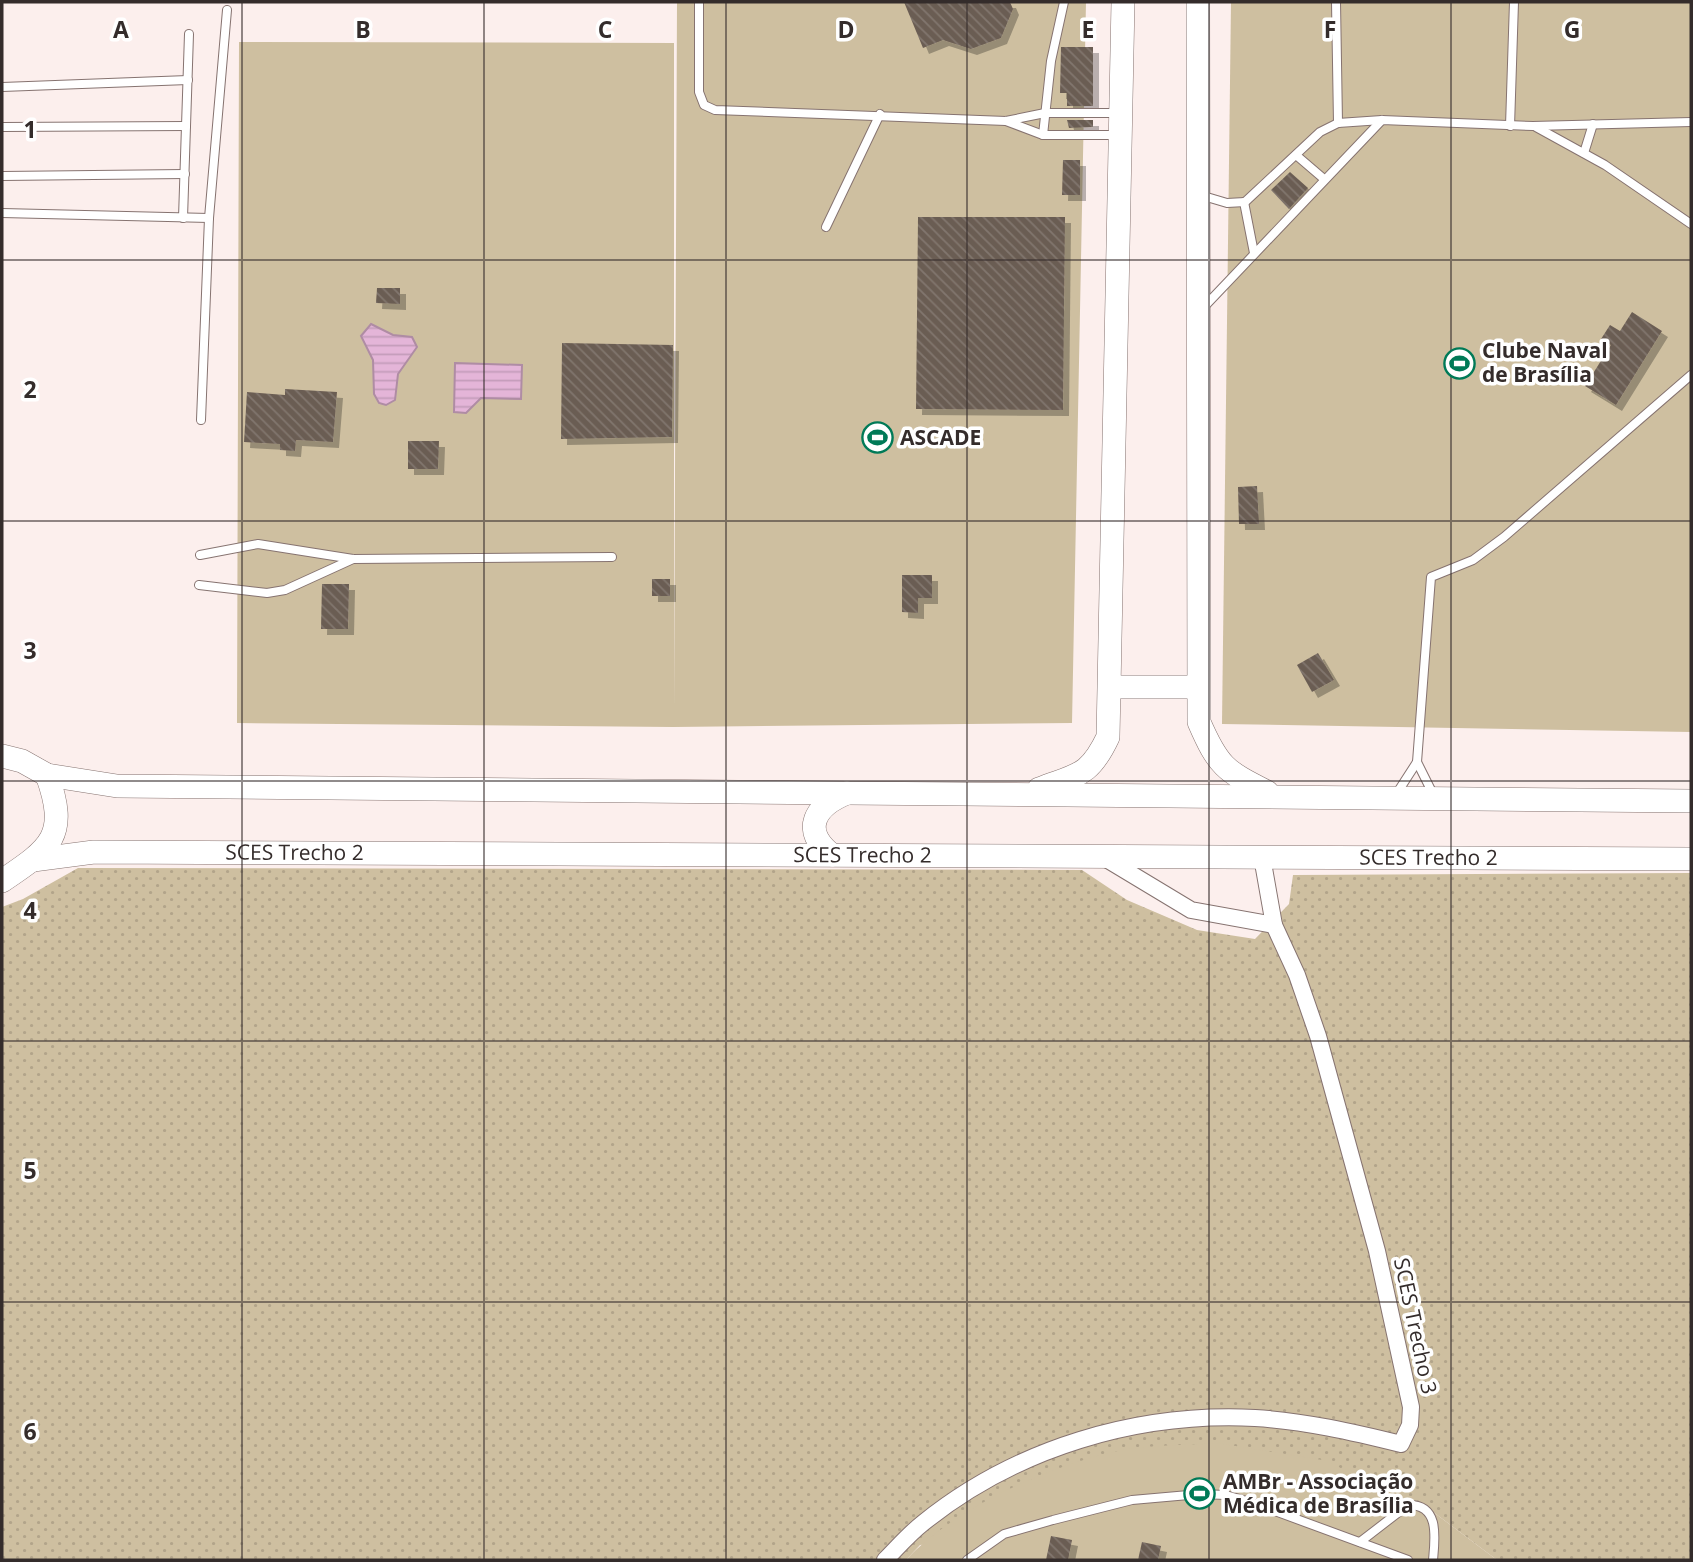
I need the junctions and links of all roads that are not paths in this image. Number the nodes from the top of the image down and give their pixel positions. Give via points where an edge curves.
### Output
1 (699, 2) edge
2 (1064, 2) edge
3 (1122, 2) edge
4 (1198, 2) edge
5 (1335, 2) edge
6 (1514, 2) edge
7 (227, 10) dead end
8 (190, 34) dead end
9 (188, 80) junction
10 (2, 87) edge
11 (1045, 113) junction
12 (880, 114) junction
13 (1382, 120) junction
14 (1006, 121) junction
15 (1691, 122) edge
16 (1338, 123) junction
17 (1122, 124) junction
18 (1593, 124) junction
19 (186, 126) junction
20 (1510, 126) junction
21 (1533, 126) junction
22 (2, 127) edge
23 (1043, 135) junction
24 (1584, 153) junction
25 (1296, 155) junction
26 (185, 174) junction
27 (2, 176) edge
28 (1324, 178) junction
29 (1197, 195) junction
30 (1244, 202) junction
31 (2, 213) edge
32 (183, 218) junction
33 (209, 218) junction
34 (1691, 224) edge
35 (826, 227) dead end
36 (1254, 253) junction
37 (1196, 314) junction
38 (1691, 368) edge
39 (1691, 375) edge
40 (201, 420) dead end
41 (200, 555) dead end
42 (612, 557) dead end
43 (353, 559) junction
44 (199, 585) dead end
45 (1111, 687) junction
46 (1198, 687) junction
47 (2, 756) edge
48 (1417, 762) junction
49 (47, 775) junction
50 (847, 793) junction
51 (1024, 794) junction
52 (1274, 796) junction
53 (1395, 797) junction
54 (1434, 797) junction
55 (1691, 801) edge
56 (832, 855) junction
57 (1102, 856) junction
58 (1262, 857) junction
59 (1691, 859) edge
60 (33, 860) junction
61 (2, 881) edge
62 (1274, 925) junction
63 (1360, 1542) junction
64 (885, 1560) edge
65 (967, 1560) edge
66 (1408, 1560) edge
67 (1433, 1560) edge

1 - 12 lane via 699,92 704,105 715,110
2 - 11 lane
3 - 17 main road
4 - 29 main road
5 - 16 lane
6 - 20 lane
7 - 33 lane
8 - 9 lane
9 - 10 lane
9 - 19 lane
11 - 14 lane
11 - 17 lane
11 - 23 lane
12 - 14 lane
12 - 35 lane
13 - 16 lane
13 - 20 lane
13 - 28 lane
14 - 23 lane
15 - 18 lane
16 - 25 lane via 1320,132
17 - 23 lane
17 - 45 main road
18 - 21 lane
18 - 24 lane
19 - 22 lane
19 - 26 lane
20 - 21 lane
21 - 24 lane
24 - 34 lane
25 - 28 lane
25 - 30 lane
26 - 27 lane
26 - 32 lane
28 - 36 lane
29 - 30 lane
29 - 37 main road
30 - 36 lane
31 - 32 lane
32 - 33 lane
33 - 40 lane
36 - 37 lane
37 - 46 main road
38 - 39 lane
39 - 48 lane via 1504,537 1473,560 1431,577
41 - 43 lane via 258,544
42 - 43 lane
43 - 44 lane via 285,590 267,593
45 - 46 main road
45 - 51 main road via 1108,737 1096,762 1080,773
46 - 52 main road via 1199,722 1212,753 1230,774
47 - 49 main road
48 - 53 lane
48 - 54 lane
49 - 50 main road via 117,786
49 - 60 main road via 58,820 54,836
50 - 51 main road
50 - 56 main road via 833,799 815,819 818,844
51 - 52 main road
52 - 53 main road
53 - 54 main road
54 - 55 main road
56 - 57 main road, SCES Trecho 2
56 - 60 main road, SCES Trecho 2 via 94,852
57 - 58 main road, SCES Trecho 2
57 - 62 street via 1191,910
58 - 59 main road, SCES Trecho 2
58 - 62 street, SCES Trecho 3
60 - 61 main road
62 - 64 street, SCES Trecho 3 via 1318,1035 1377,1251 1411,1408 1410,1425 1401,1444 1338,1429 1256,1418 1175,1419 1085,1437 1002,1470 922,1523
63 - 65 lane via 1253,1503 1200,1494 1132,1500 1053,1520 1004,1534
63 - 66 lane
63 - 67 lane via 1408,1505 1418,1505 1431,1514 1435,1528

